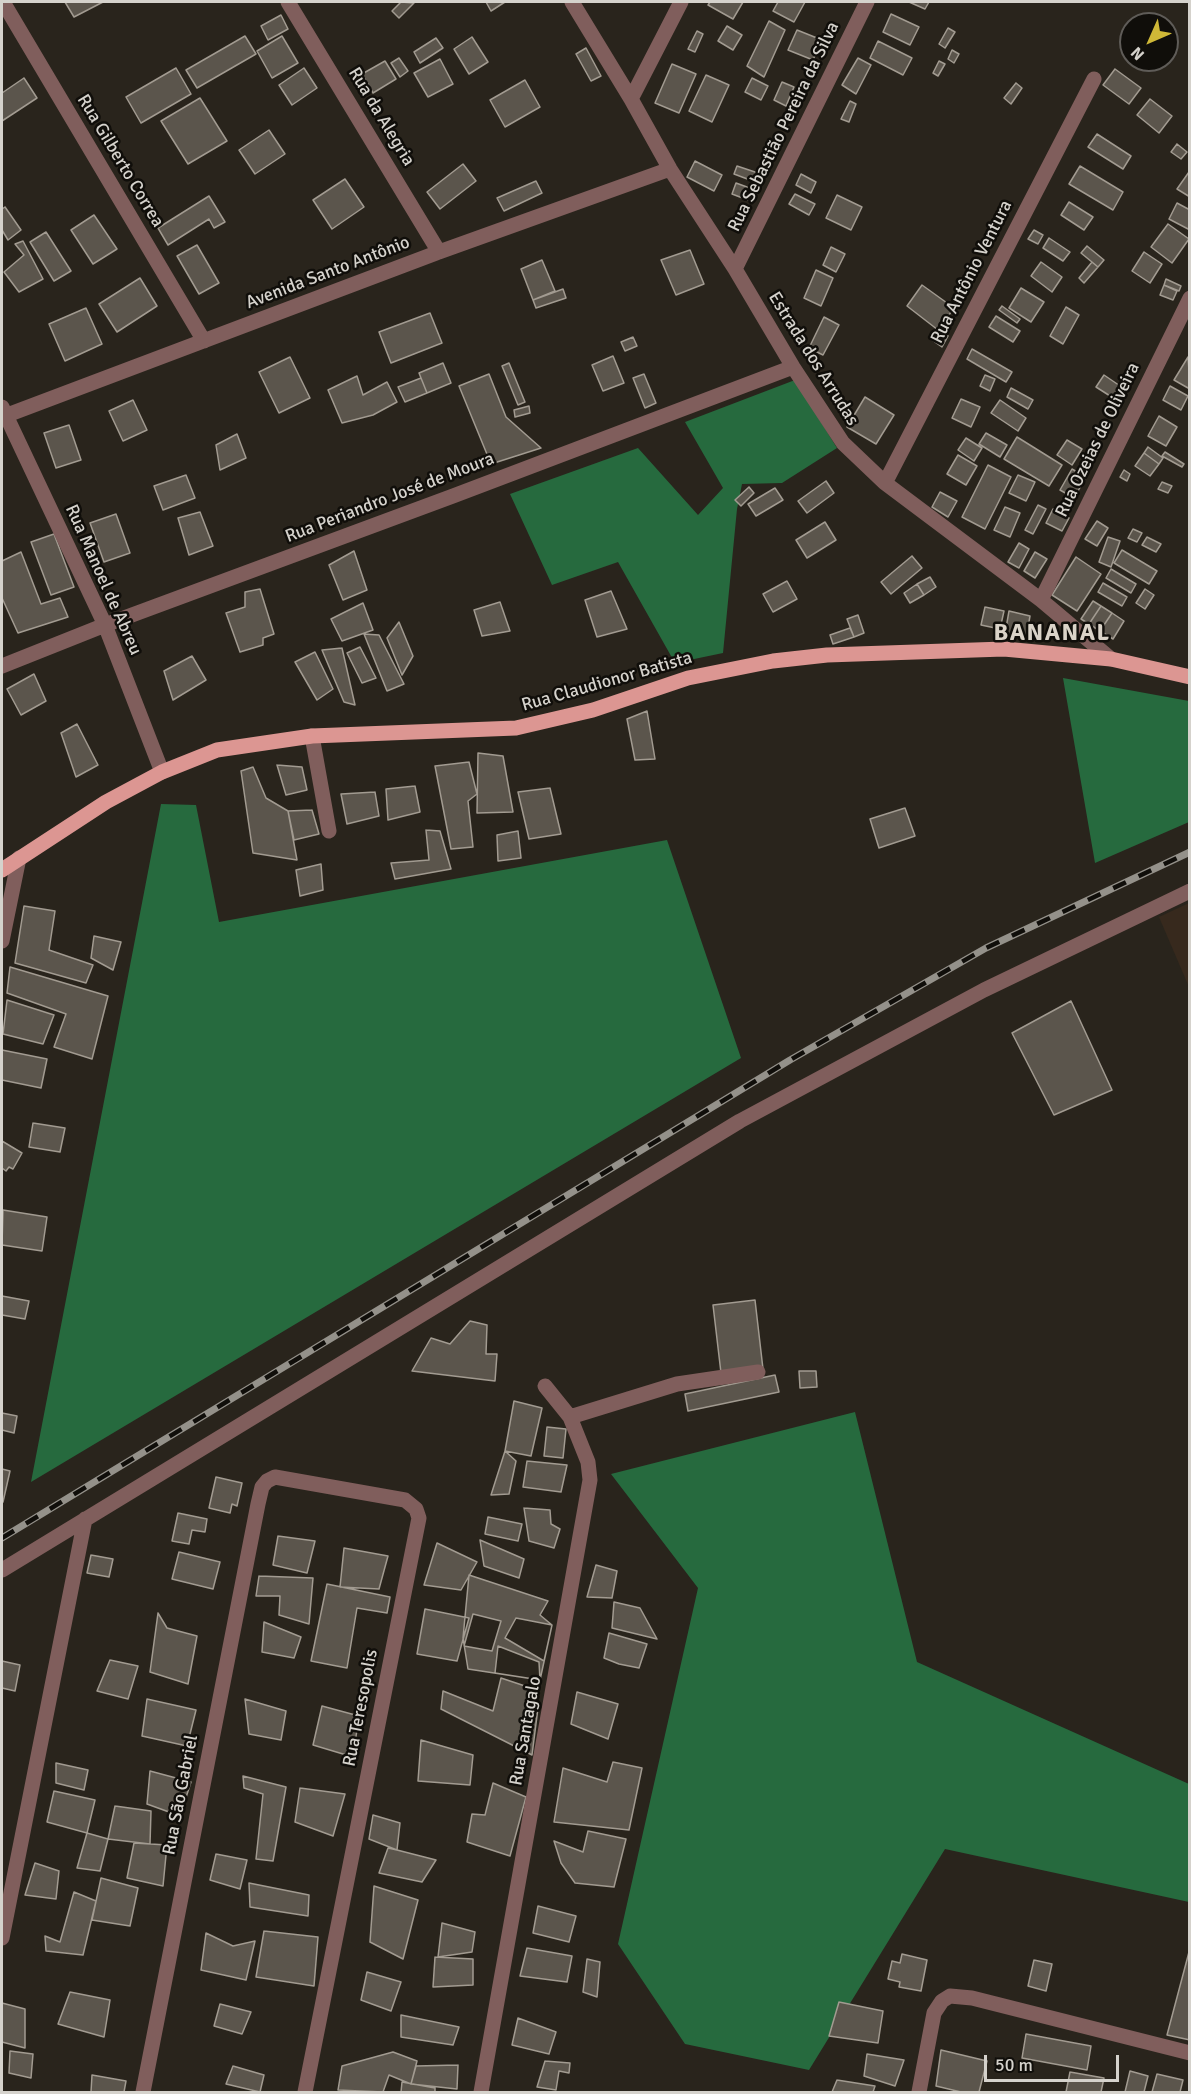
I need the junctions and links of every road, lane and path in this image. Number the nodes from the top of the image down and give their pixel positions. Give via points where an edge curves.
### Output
1 (3, 2) edge
2 (288, 2) edge
3 (572, 2) edge
4 (681, 2) edge
5 (867, 2) edge
6 (1094, 79) dead end
7 (631, 99) junction
8 (670, 169) junction
9 (439, 252) junction
10 (735, 269) junction
11 (1190, 298) edge
12 (204, 341) junction
13 (793, 367) junction
14 (3, 413) edge
15 (885, 483) junction
16 (1041, 600) junction
17 (105, 625) junction
18 (1111, 659) junction
19 (2, 666) edge
20 (1190, 677) edge
21 (312, 736) junction
22 (162, 772) junction
23 (329, 831) dead end
24 (19, 858) junction
25 (2, 870) edge
26 (1183, 894) edge
27 (2, 941) edge
28 (758, 1372) dead end
29 (545, 1386) dead end
30 (570, 1417) junction
31 (258, 1504) joint
32 (85, 1519) junction
33 (2, 1570) edge
34 (2, 1938) edge
35 (1190, 2053) edge
36 (143, 2092) edge
37 (305, 2092) edge
38 (481, 2092) edge
39 (919, 2092) edge

1 - 12 street, Rua Gilberto Correa
2 - 9 street, Rua da Alegria
3 - 7 street, Estrada dos Arrudas
4 - 7 street
5 - 10 street, Rua Sebastião Pereira da Silva
6 - 15 street, Rua Antônio Ventura
7 - 8 street, Estrada dos Arrudas
8 - 9 street, Avenida Santo Antônio
8 - 10 street, Estrada dos Arrudas
9 - 12 street, Avenida Santo Antônio
10 - 13 street, Estrada dos Arrudas
11 - 16 street, Rua Ozeias de Oliveira
12 - 14 street, Avenida Santo Antônio
13 - 15 street, Estrada dos Arrudas via 843,443
13 - 17 street, Rua Periandro José de Moura
14 - 17 street, Rua Manoel de Abreu
15 - 16 street, Estrada dos Arrudas
16 - 18 street, Estrada dos Arrudas
17 - 19 street, Rua Periandro José de Moura
17 - 22 street, Rua Manoel de Abreu
18 - 20 main road, Rua Claudionor Batista
18 - 21 main road, Rua Claudionor Batista via 1004,649 827,655 688,678 593,710 516,728
21 - 22 main road, Rua Claudionor Batista via 217,750
21 - 23 street
22 - 24 main road, Rua Claudionor Batista via 106,802
24 - 25 main road, Rua Claudionor Batista
24 - 27 street
26 - 32 street via 984,990 740,1121
28 - 30 street via 677,1384
29 - 30 street, Rua Santagalo
30 - 38 street, Rua Santagalo via 588,1462 590,1480
31 - 36 street, Rua São Gabriel
31 - 37 street, Rua Teresopolis via 262,1487 275,1477 405,1500 416,1509 419,1518
32 - 33 street
32 - 34 street
35 - 39 street via 951,1996 934,2013

